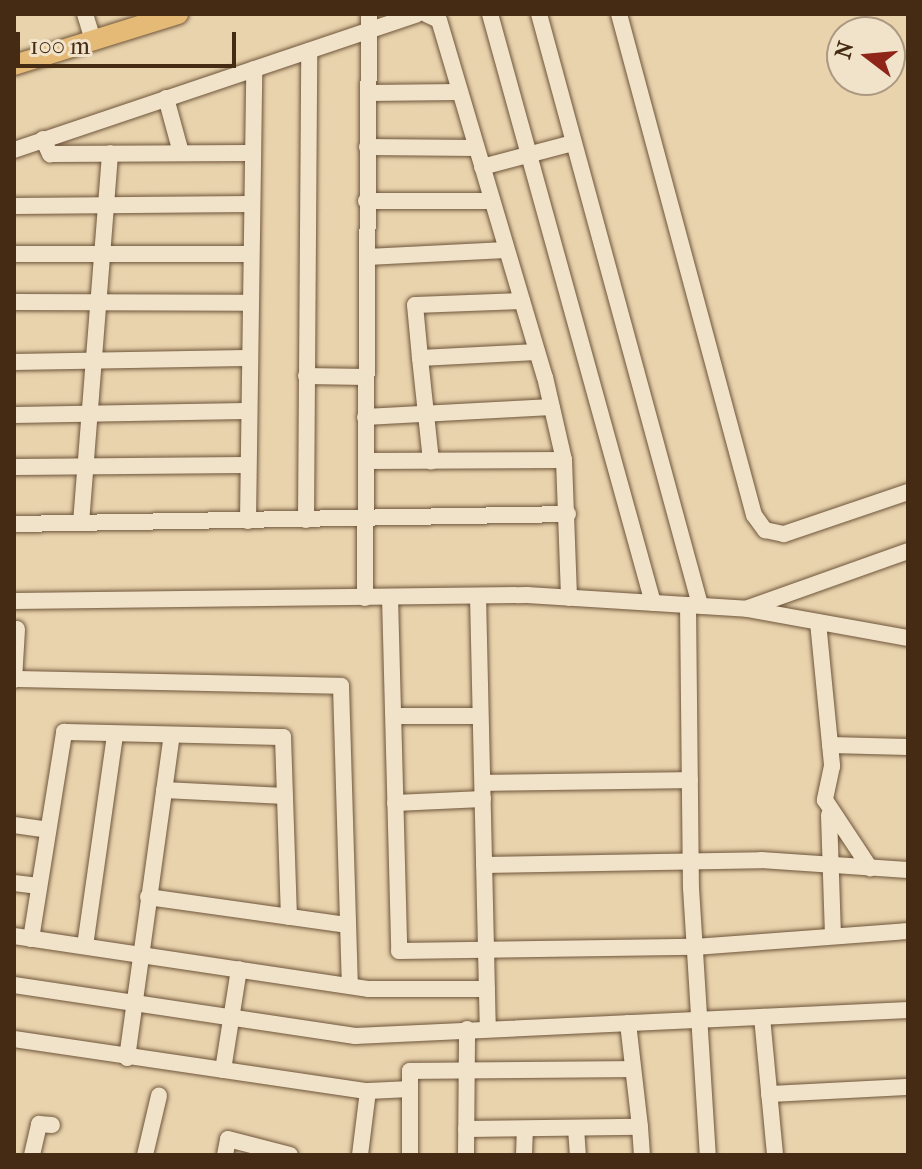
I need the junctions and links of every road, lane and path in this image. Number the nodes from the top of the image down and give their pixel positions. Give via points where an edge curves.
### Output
1 (85, 14) edge
2 (178, 14) edge
3 (417, 14) edge
4 (426, 14) edge
5 (490, 14) edge
6 (539, 14) edge
7 (619, 14) edge
8 (370, 22) edge
9 (93, 41) junction
10 (309, 51) junction
11 (14, 65) edge
12 (254, 69) junction
13 (459, 92) junction
14 (368, 93) junction
15 (166, 98) junction
16 (43, 139) junction
17 (573, 143) junction
18 (367, 147) junction
19 (476, 148) junction
20 (14, 150) edge
21 (110, 153) junction
22 (181, 153) junction
23 (248, 153) junction
24 (529, 155) junction
25 (482, 167) junction
26 (366, 201) junction
27 (492, 201) junction
28 (250, 204) junction
29 (105, 205) junction
30 (14, 206) edge
31 (506, 250) junction
32 (14, 254) edge
33 (104, 254) junction
34 (249, 254) junction
35 (367, 257) junction
36 (522, 301) junction
37 (14, 302) edge
38 (100, 303) junction
39 (247, 303) junction
40 (537, 352) junction
41 (246, 358) junction
42 (420, 358) junction
43 (94, 360) junction
44 (14, 362) edge
45 (306, 376) junction
46 (366, 377) junction
47 (552, 407) junction
48 (245, 411) junction
49 (89, 414) junction
50 (428, 414) junction
51 (14, 415) edge
52 (365, 417) junction
53 (564, 460) junction
54 (366, 461) junction
55 (431, 461) junction
56 (245, 465) junction
57 (14, 467) edge
58 (86, 467) junction
59 (908, 492) edge
60 (568, 514) junction
61 (306, 520) junction
62 (367, 520) junction
63 (248, 521) junction
64 (81, 523) junction
65 (14, 524) edge
66 (907, 550) edge
67 (478, 596) junction
68 (390, 597) junction
69 (365, 598) junction
70 (569, 598) junction
71 (14, 601) edge
72 (653, 603) junction
73 (694, 605) junction
74 (747, 609) junction
75 (818, 622) junction
76 (17, 629) dead end
77 (908, 638) edge
78 (14, 679) edge
79 (394, 716) junction
80 (479, 716) junction
81 (115, 735) junction
82 (172, 735) junction
83 (830, 745) junction
84 (908, 747) edge
85 (690, 780) junction
86 (164, 790) junction
87 (483, 791) junction
88 (285, 796) junction
89 (395, 803) junction
90 (829, 815) junction
91 (14, 825) edge
92 (48, 830) junction
93 (691, 862) junction
94 (827, 864) junction
95 (484, 865) junction
96 (870, 868) junction
97 (908, 870) edge
98 (14, 883) edge
99 (39, 886) junction
100 (148, 897) junction
101 (289, 917) junction
102 (348, 925) junction
103 (908, 931) edge
104 (833, 936) junction
105 (22, 938) edge
106 (85, 946) junction
107 (695, 947) junction
108 (486, 952) junction
109 (146, 955) junction
110 (239, 969) junction
111 (14, 985) edge
112 (350, 986) junction
113 (487, 989) junction
114 (137, 1004) junction
115 (908, 1010) edge
116 (230, 1017) junction
117 (762, 1017) junction
118 (697, 1019) junction
119 (628, 1023) junction
120 (467, 1029) junction
121 (488, 1029) junction
122 (14, 1039) edge
123 (127, 1058) junction
124 (632, 1069) junction
125 (223, 1070) junction
126 (467, 1073) junction
127 (908, 1087) edge
128 (410, 1089) junction
129 (368, 1091) junction
130 (769, 1094) junction
131 (159, 1096) dead end
132 (52, 1125) dead end
133 (640, 1127) junction
134 (576, 1128) junction
135 (466, 1129) junction
136 (525, 1129) junction
137 (32, 1155) edge
138 (145, 1155) edge
139 (225, 1155) edge
140 (290, 1155) edge
141 (360, 1155) edge
142 (410, 1155) edge
143 (466, 1155) edge
144 (524, 1155) edge
145 (578, 1155) edge
146 (642, 1155) edge
147 (708, 1155) edge
148 (775, 1155) edge

1 - 9 street
2 - 9 main road
3 - 8 street
4 - 13 street via 439,20
5 - 24 street
6 - 17 street
7 - 59 street via 754,515 765,530 784,534
8 - 10 street
8 - 14 street
9 - 11 main road
10 - 12 street
10 - 45 street
12 - 15 street
12 - 23 street
13 - 14 street
13 - 19 street
14 - 18 street
15 - 16 street
15 - 22 street
16 - 20 street
16 - 21 street via 50,154
17 - 24 street
17 - 73 street
18 - 19 street
18 - 26 street
19 - 25 street
21 - 22 street
21 - 29 street
22 - 23 street
23 - 28 street
24 - 25 street
24 - 72 street
25 - 27 street
26 - 27 street
26 - 35 street
27 - 31 street
28 - 29 street
28 - 34 street
29 - 30 street
29 - 33 street
31 - 35 street
31 - 36 street
32 - 33 street
33 - 34 street
33 - 38 street
34 - 39 street
35 - 46 street
36 - 40 street
36 - 42 street via 415,305
37 - 38 street
38 - 39 street
38 - 43 street
39 - 41 street
40 - 42 street
40 - 47 street
41 - 43 street
41 - 48 street
42 - 50 street
43 - 44 street
43 - 49 street
45 - 46 street
45 - 61 street
46 - 52 street
47 - 50 street
47 - 53 street
48 - 49 street
48 - 56 street
49 - 51 street
49 - 58 street
50 - 52 street
50 - 55 street
52 - 54 street
53 - 55 street
53 - 60 street
54 - 55 street
54 - 62 street
56 - 58 street
56 - 63 street
57 - 58 street
58 - 64 street
60 - 62 street
60 - 70 street
61 - 62 street
61 - 63 street
62 - 69 street
63 - 64 street
64 - 65 street
66 - 74 street
67 - 68 street
67 - 70 street
67 - 80 street
68 - 69 street
68 - 79 street
69 - 71 street
70 - 72 street
72 - 73 street
73 - 74 street
73 - 85 street
74 - 75 street
75 - 77 street
75 - 83 street
76 - 78 street
78 - 102 street via 341,686
79 - 80 street
79 - 89 street
80 - 87 street
81 - 82 street
81 - 92 street via 64,732
81 - 106 street
82 - 86 street
82 - 88 street via 283,737
83 - 84 street
83 - 90 street
85 - 87 street
85 - 93 street
86 - 88 street
86 - 100 street
87 - 89 street
87 - 95 street
88 - 101 street
89 - 108 street via 399,951
90 - 94 street
90 - 96 street
91 - 92 street
92 - 99 street
93 - 94 street
93 - 95 street
93 - 107 street
94 - 96 street
94 - 104 street
95 - 108 street
96 - 97 street
98 - 99 street
99 - 105 street
100 - 101 street
100 - 109 street
101 - 102 street
102 - 112 street
103 - 104 street
104 - 107 street
105 - 106 street
106 - 109 street
107 - 108 street
107 - 118 street
108 - 113 street
109 - 110 street
109 - 114 street
110 - 112 street
110 - 116 street
111 - 114 street
112 - 113 street
113 - 121 street
114 - 116 street
114 - 123 street
115 - 117 street
116 - 120 street via 355,1036
116 - 125 street
117 - 118 street
117 - 130 street
118 - 119 street
118 - 147 street
119 - 121 street
119 - 124 street
120 - 121 street
120 - 126 street
122 - 123 street
123 - 125 street
124 - 126 street
124 - 133 street
125 - 129 street
126 - 128 street via 410,1071
126 - 135 street
127 - 130 street
128 - 129 street
128 - 142 street
129 - 141 street
130 - 148 street
131 - 138 street
132 - 137 street via 39,1124
133 - 134 street
133 - 146 street
134 - 136 street
134 - 145 street
135 - 136 street
135 - 143 street
136 - 144 street
139 - 140 street via 228,1139

